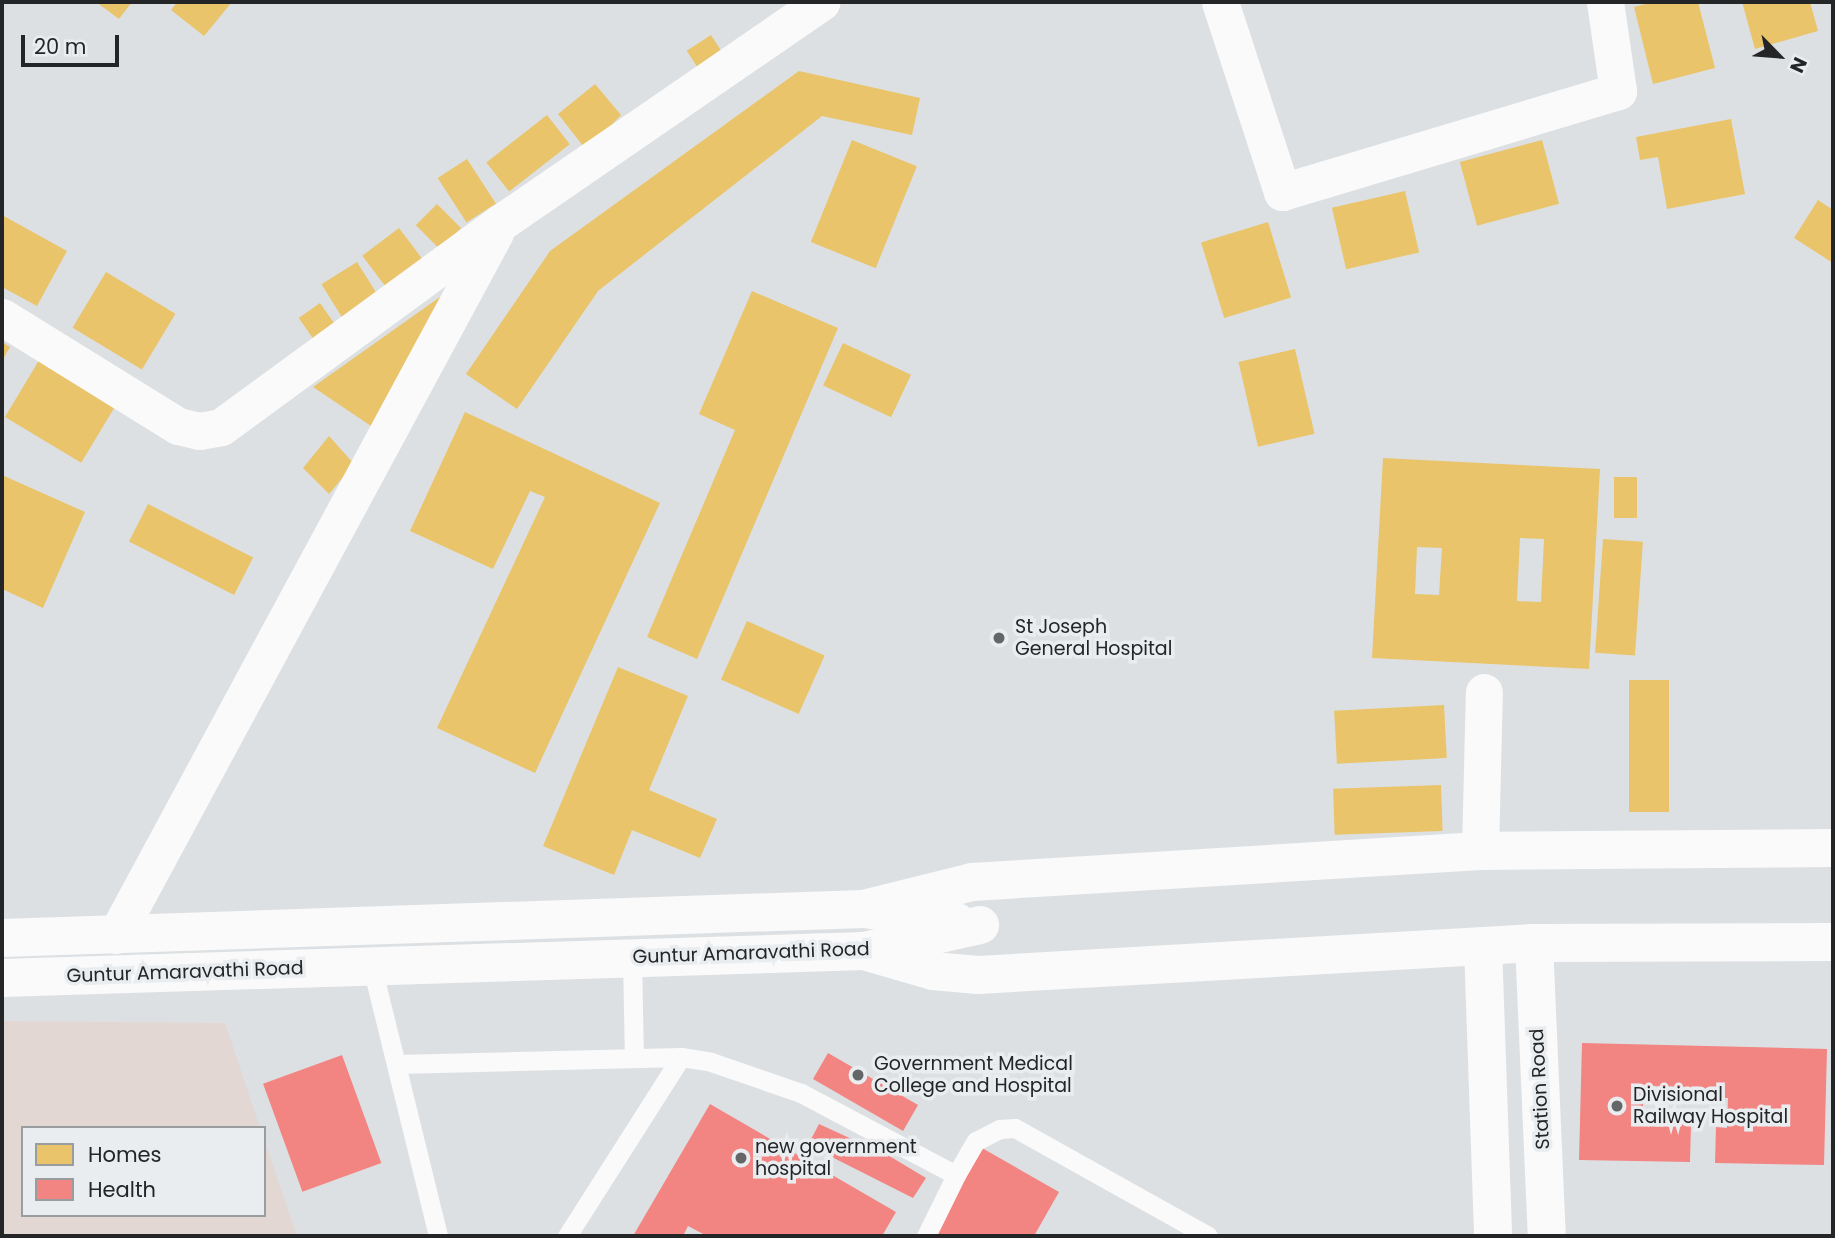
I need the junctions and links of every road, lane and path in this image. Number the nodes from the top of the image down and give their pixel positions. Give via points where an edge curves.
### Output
1 (821, 2) edge
2 (1220, 2) edge
3 (1605, 2) edge
4 (500, 223) junction
5 (2, 317) edge
6 (1484, 692) dead end
7 (1833, 848) edge
8 (1480, 851) junction
9 (864, 909) junction
10 (116, 934) junction
11 (2, 938) edge
12 (1833, 942) edge
13 (1534, 943) junction
14 (1483, 946) junction
15 (864, 951) junction
16 (632, 957) junction
17 (372, 967) junction
18 (2, 978) edge
19 (681, 1057) junction
20 (634, 1059) junction
21 (396, 1064) junction
22 (956, 1175) junction
23 (438, 1236) edge
24 (567, 1236) edge
25 (926, 1236) edge
26 (1208, 1236) edge
27 (1493, 1236) edge
28 (1547, 1236) edge

1 - 4 street
2 - 3 street via 1282,192 1618,90
4 - 5 street via 221,427 199,431 178,426
4 - 10 street
6 - 8 street
7 - 8 street
8 - 9 street via 972,882
9 - 10 street, Guntur Amaravathi Road
9 - 15 street, Guntur Amaravathi Road via 980,925
10 - 11 street, Guntur Amaravathi Road
12 - 13 street
13 - 14 street
13 - 28 street, Station Road
14 - 15 street via 978,975 933,971
14 - 27 street
15 - 16 street, Guntur Amaravathi Road
16 - 17 street, Guntur Amaravathi Road
16 - 20 lane
17 - 18 street, Guntur Amaravathi Road
17 - 21 lane
19 - 20 lane
19 - 22 lane via 711,1062 801,1093
19 - 24 lane
20 - 21 lane
21 - 23 lane
22 - 25 lane
22 - 26 lane via 976,1141 1000,1129 1015,1128

